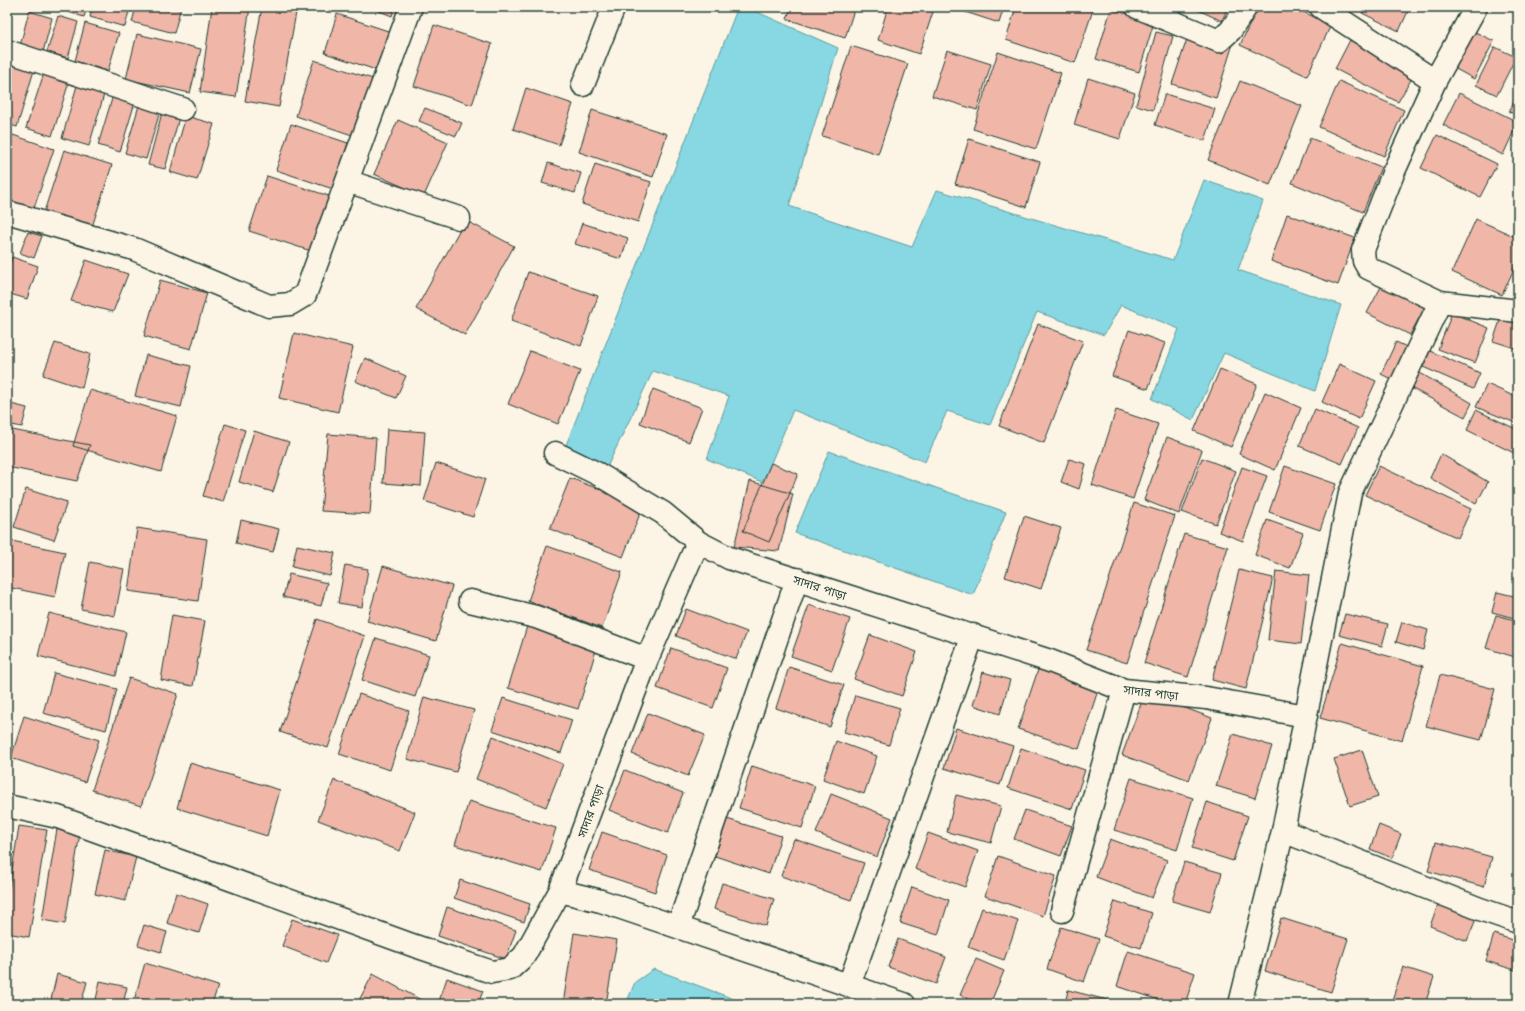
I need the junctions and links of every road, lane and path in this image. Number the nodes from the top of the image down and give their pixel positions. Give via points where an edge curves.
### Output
1 (412, 7) edge
2 (614, 7) edge
3 (1137, 7) edge
4 (1246, 7) edge
5 (1321, 7) edge
6 (1476, 7) edge
7 (7, 51) edge
8 (1435, 81) junction
9 (583, 85) dead end
10 (183, 110) dead end
11 (347, 181) junction
12 (7, 212) edge
13 (459, 218) dead end
14 (1440, 302) junction
15 (1518, 311) edge
16 (555, 452) dead end
17 (698, 542) junction
18 (797, 579) junction
19 (470, 601) dead end
20 (973, 635) junction
21 (646, 659) junction
22 (1124, 690) junction
23 (1306, 716) junction
24 (7, 806) edge
25 (1283, 831) junction
26 (560, 891) junction
27 (1062, 911) dead end
28 (1518, 922) edge
29 (678, 927) junction
30 (849, 985) junction
31 (904, 1004) edge
32 (1240, 1004) edge

1 - 11 street
2 - 9 street
3 - 4 street via 1219,41 1231,30
5 - 8 street
6 - 8 street
7 - 10 street
8 - 14 street via 1394,172 1363,250 1368,268
11 - 12 street via 305,295 290,304 269,306 134,249
11 - 13 street
14 - 15 street
14 - 23 street via 1350,493
16 - 17 street via 663,513
17 - 18 street, সাদার পাড়া via 729,558
17 - 21 street, সাদার পাড়া
18 - 20 street, সাদার পাড়া
18 - 29 street
19 - 21 street via 536,617
20 - 22 street, সাদার পাড়া
20 - 30 street
21 - 26 street, সাদার পাড়া
22 - 23 street, সাদার পাড়া via 1206,698
22 - 27 street
23 - 25 street
24 - 26 street, সাদার পাড়া via 58,817 492,972 510,968 524,956
25 - 28 street
25 - 32 street
26 - 29 street via 601,900
29 - 30 street
30 - 31 street

